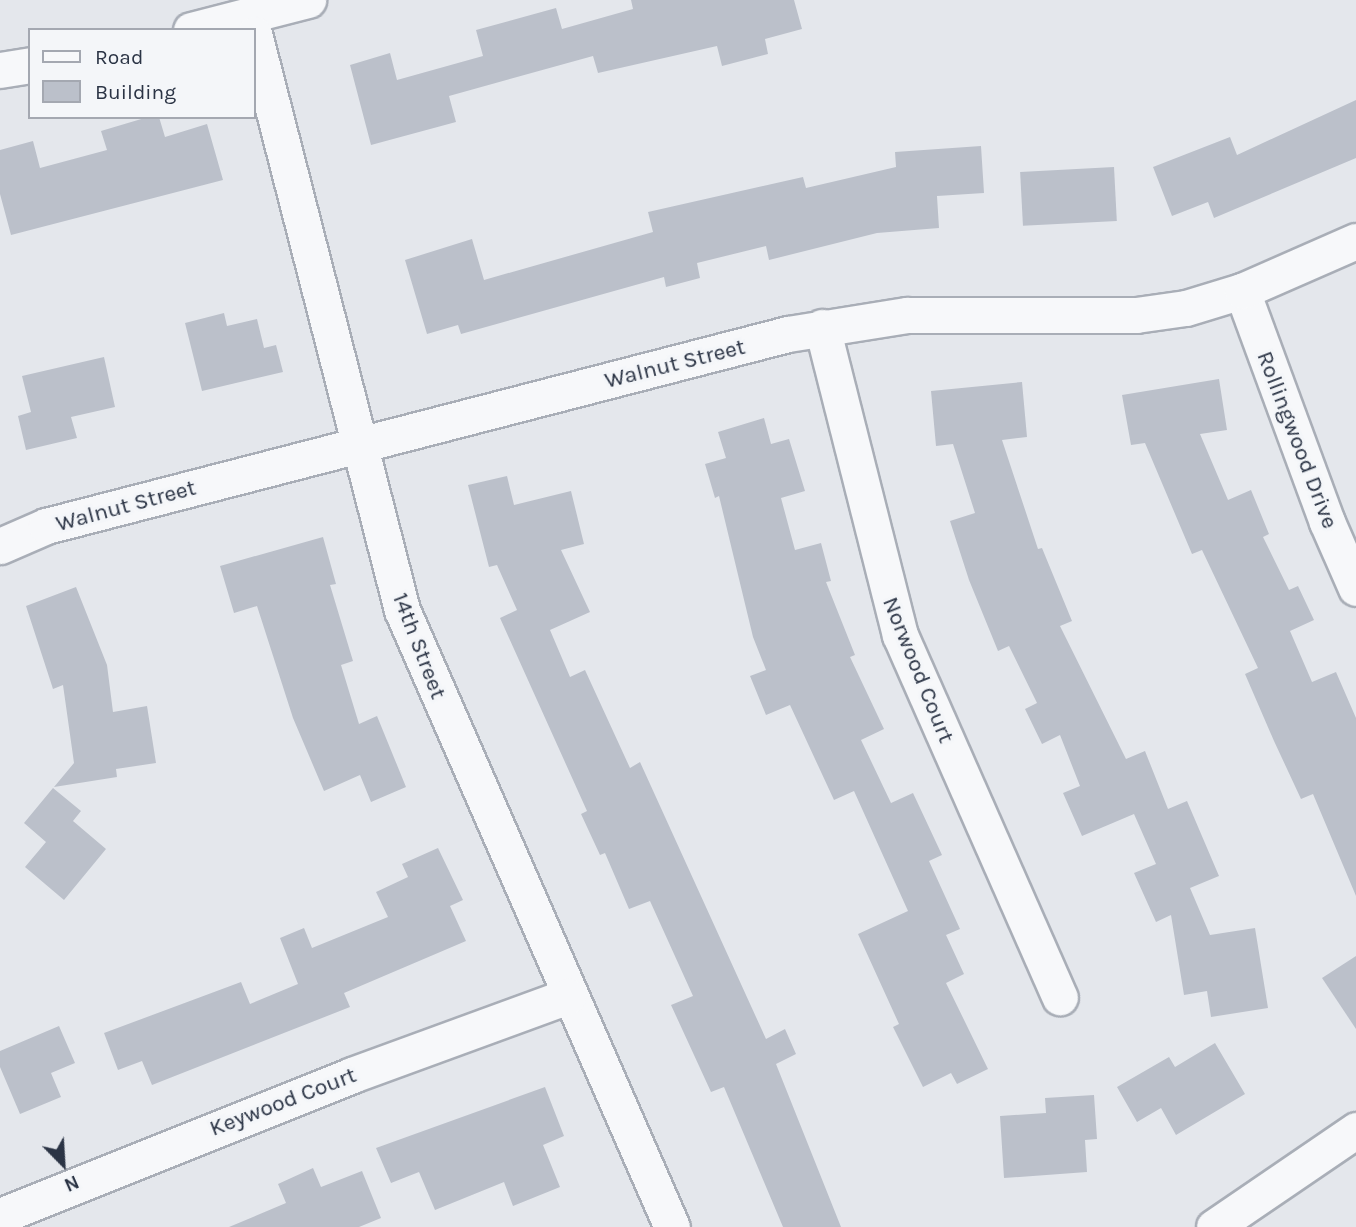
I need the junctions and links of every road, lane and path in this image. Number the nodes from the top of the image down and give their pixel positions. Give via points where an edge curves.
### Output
1 (308, 0) edge
2 (250, 20) edge
3 (203, 28) edge
4 (256, 43) edge
5 (28, 65) edge
6 (0, 70) edge
7 (1356, 241) edge
8 (1242, 291) junction
9 (822, 327) junction
10 (359, 445) junction
11 (0, 546) edge
12 (1356, 588) edge
13 (568, 996) junction
14 (1060, 997) dead end
15 (1356, 1129) edge
16 (0, 1216) edge
17 (672, 1227) edge
18 (1214, 1227) edge

1 - 2 street
2 - 3 street
4 - 10 street, 14th Street
5 - 6 street
7 - 8 street, Walnut Street
8 - 9 street, Walnut Street via 1186,308 1136,315 907,315
8 - 12 street, Rollingwood Drive via 1326,522
9 - 10 street, Walnut Street
9 - 14 street, Norwood Court via 900,635
10 - 11 street, Walnut Street via 46,526
10 - 13 street, 14th Street via 402,610
13 - 16 street, Keywood Court via 352,1075
13 - 17 street, 14th Street
15 - 18 street

